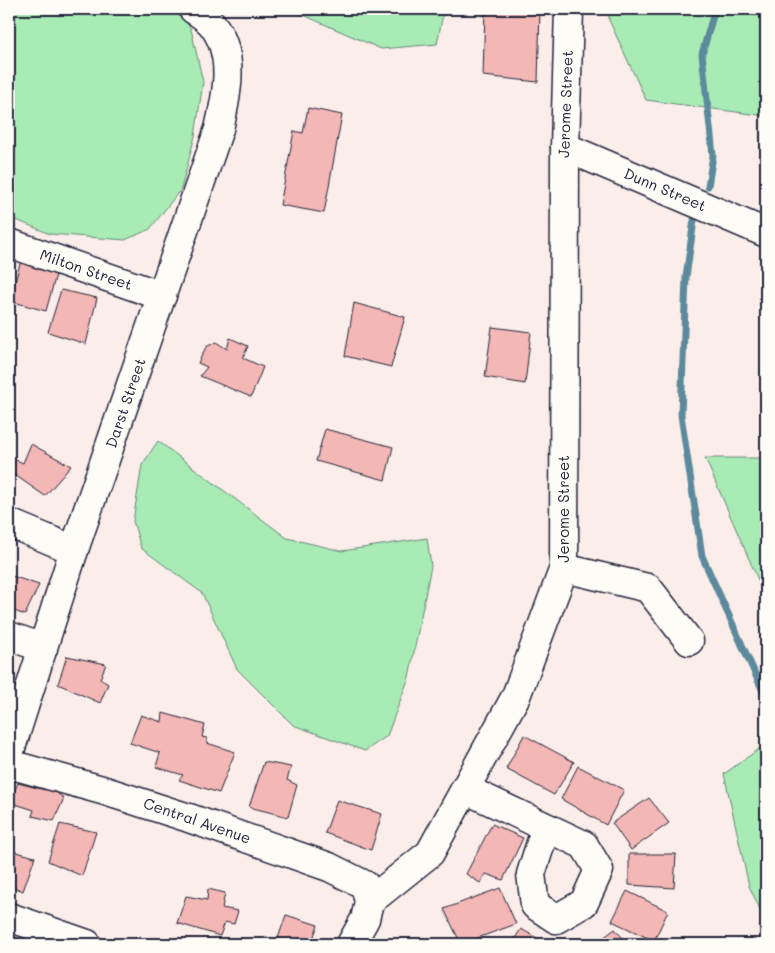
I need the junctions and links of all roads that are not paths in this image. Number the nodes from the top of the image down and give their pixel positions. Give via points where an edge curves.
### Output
1 (193, 9) edge
2 (569, 9) edge
3 (565, 147) junction
4 (766, 233) edge
5 (9, 243) edge
6 (162, 296) junction
7 (9, 523) edge
8 (74, 550) junction
9 (564, 568) junction
10 (9, 636) edge
11 (689, 641) dead end
12 (43, 648) junction
13 (9, 754) edge
14 (9, 764) edge
15 (466, 789) junction
16 (546, 827) dead end
17 (369, 902) junction
18 (9, 918) edge
19 (87, 944) edge
20 (351, 944) edge

1 - 6 street, Darst Street via 212,23 226,50 228,88 219,129
2 - 3 street, Jerome Street
3 - 4 street, Dunn Street
3 - 9 street, Jerome Street
5 - 6 street, Milton Street
6 - 8 street, Darst Street
7 - 8 street
8 - 12 street, Darst Street
9 - 11 street via 648,588
9 - 15 street, Jerome Street via 516,696
10 - 12 street
12 - 13 street, Darst Street
14 - 17 street, Central Avenue via 102,790 329,867 365,885
15 - 16 street
15 - 17 street, Jerome Street via 430,853
17 - 20 street via 365,919
18 - 19 street

